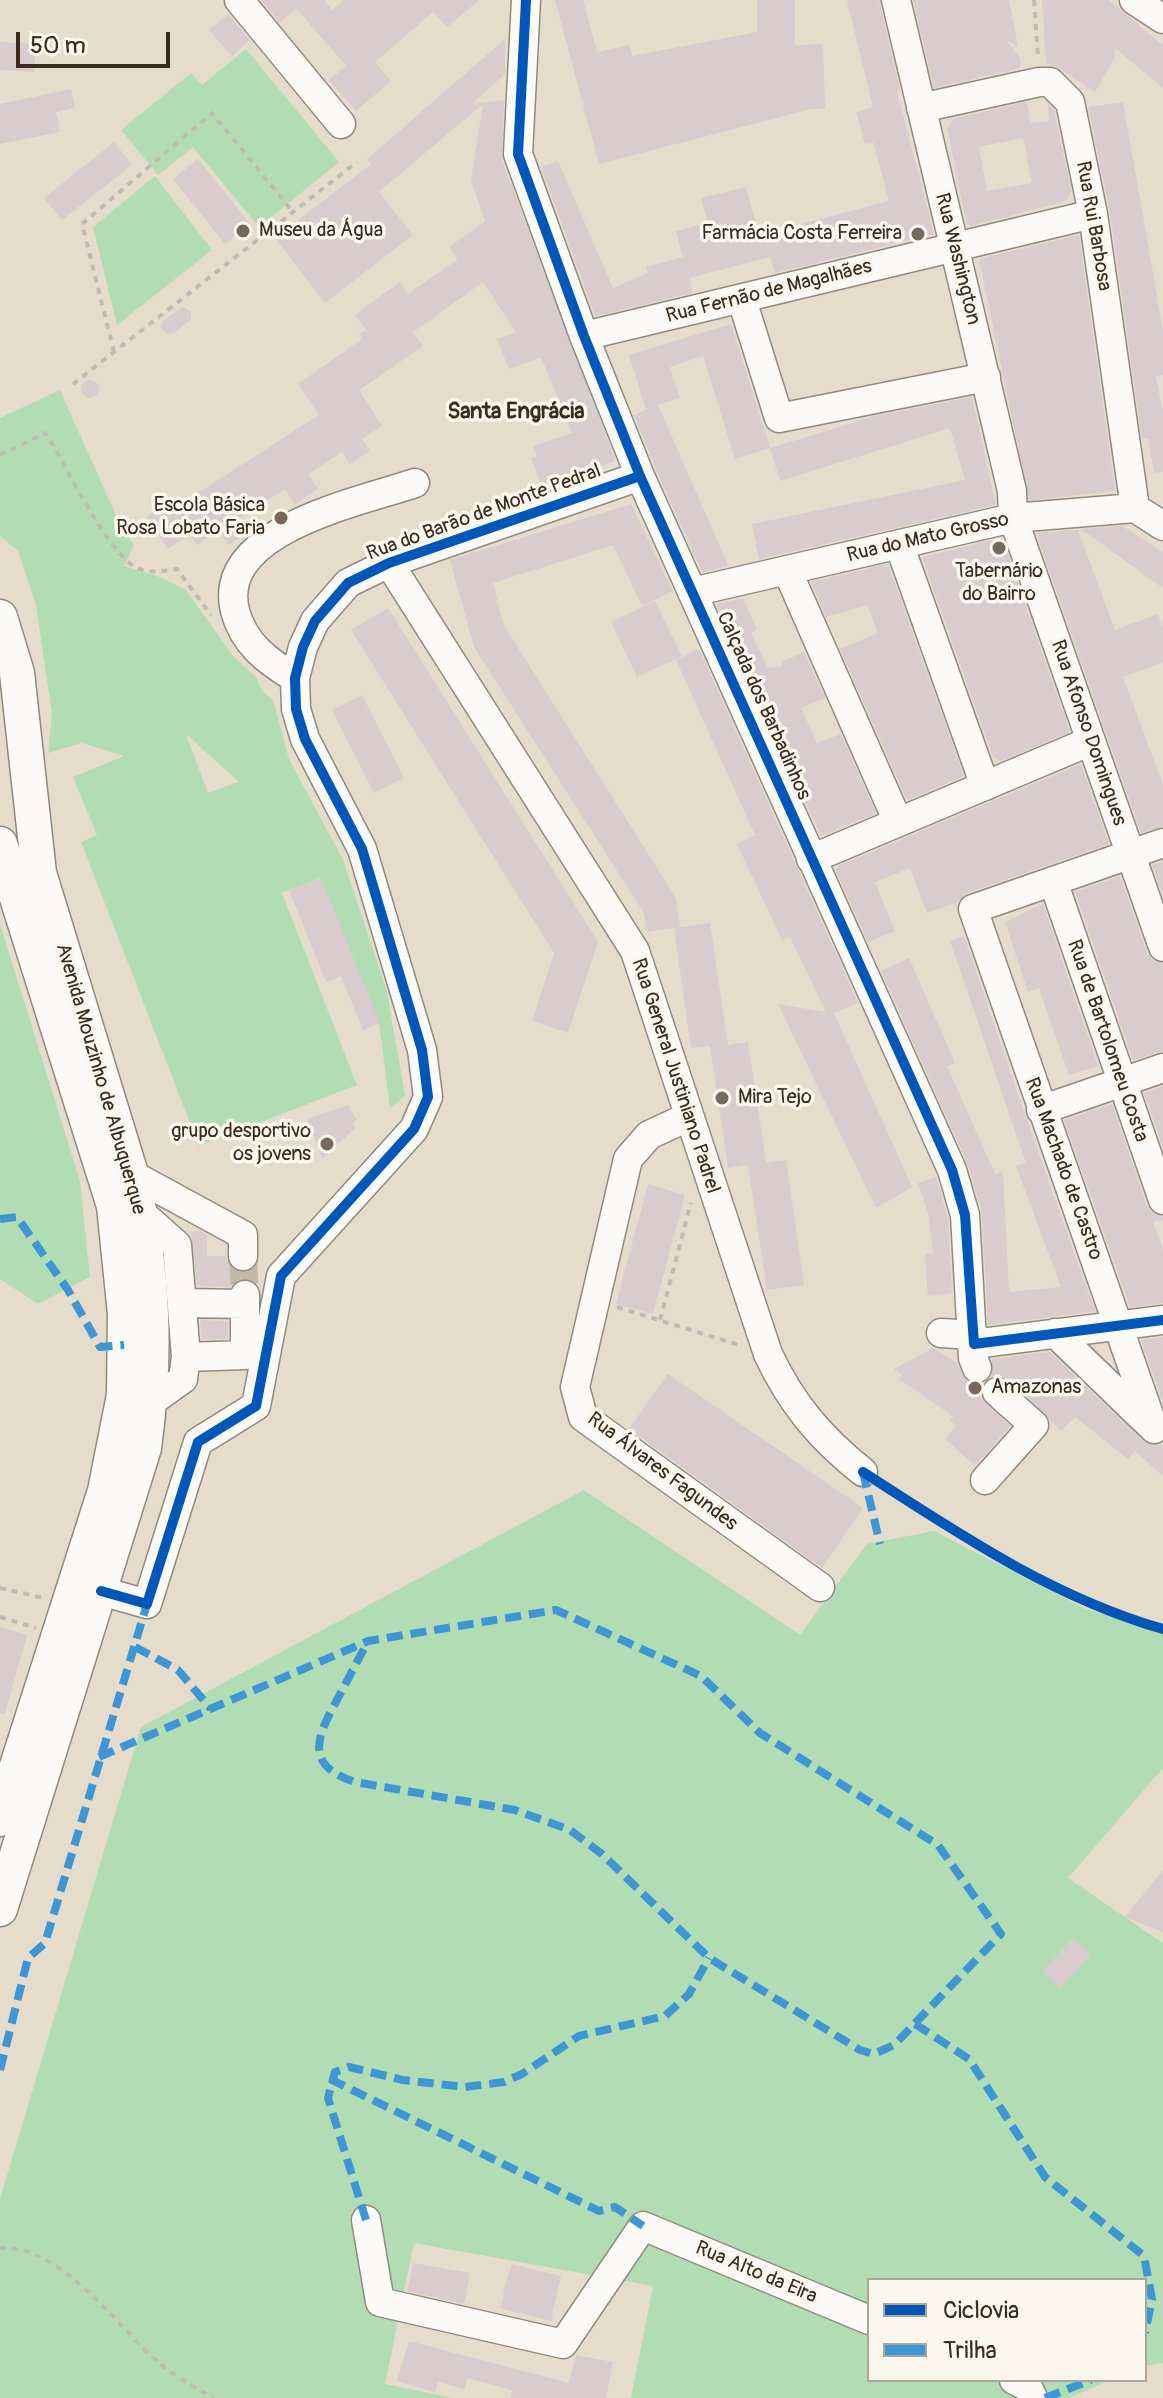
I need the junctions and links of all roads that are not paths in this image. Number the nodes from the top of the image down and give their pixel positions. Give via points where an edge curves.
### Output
1 (239, 0) edge
2 (526, 0) edge
3 (896, 0) edge
4 (1134, 0) edge
5 (1163, 19) edge
6 (921, 108) junction
7 (341, 124) dead end
8 (1093, 214) junction
9 (954, 247) junction
10 (742, 300) junction
11 (584, 336) junction
12 (986, 377) junction
13 (640, 476) junction
14 (415, 483) dead end
15 (1135, 508) junction
16 (1013, 518) junction
17 (1163, 526) edge
18 (899, 544) junction
19 (389, 563) junction
20 (787, 570) junction
21 (692, 592) junction
22 (0, 617) edge
23 (6, 657) edge
24 (295, 678) junction
25 (11, 700) edge
26 (1091, 741) junction
27 (985, 786) junction
28 (898, 822) junction
29 (1163, 843) edge
30 (0, 844) edge
31 (1131, 854) junction
32 (811, 859) junction
33 (1053, 881) junction
34 (1163, 947) edge
35 (1163, 1068) edge
36 (1120, 1083) junction
37 (1041, 1110) junction
38 (688, 1117) junction
39 (131, 1174) junction
40 (1163, 1200) edge
41 (140, 1212) junction
42 (243, 1256) tunnel mouth
43 (183, 1303) junction
44 (1163, 1320) edge
45 (1119, 1324) junction
46 (941, 1333) dead end
47 (1055, 1333) junction
48 (975, 1349) junction
49 (186, 1357) junction
50 (997, 1392) dead end
51 (151, 1402) junction
52 (1158, 1434) edge
53 (863, 1472) dead end
54 (985, 1480) dead end
55 (820, 1587) dead end
56 (101, 1591) junction
57 (0, 1819) edge
58 (0, 1909) edge
59 (366, 2220) dead end
60 (867, 2319) edge
61 (1018, 2382) edge
62 (1033, 2398) edge

1 - 7 street
2 - 11 street, Calçada dos Barbadinhos via 518,154
3 - 6 street, Rua Washington
4 - 5 street
6 - 8 street, Rua Rui Barbosa via 1050,82 1070,102
6 - 9 street, Rua Washington
8 - 9 street, Rua Fernão de Magalhães
8 - 15 street, Rua Rui Barbosa
9 - 10 street, Rua Fernão de Magalhães
9 - 12 street, Rua Washington
10 - 11 street, Rua Fernão de Magalhães
10 - 12 street via 779,418
11 - 13 street, Calçada dos Barbadinhos
12 - 16 street, Rua Washington via 1012,491
13 - 19 street, Rua do Barão de Monte Pedral
13 - 21 street, Calçada dos Barbadinhos
14 - 24 street via 278,532 245,559 234,588 239,623 270,663
15 - 16 street, Rua do Mato Grosso
15 - 17 street
16 - 18 street, Rua do Mato Grosso
16 - 26 street, Rua Afonso Domingues
18 - 20 street, Rua do Mato Grosso
18 - 27 street
19 - 24 street, Rua do Barão de Monte Pedral via 348,583 329,602 303,647
19 - 38 street, Rua General Justiniano Padrel via 635,951
20 - 21 street, Rua do Mato Grosso
20 - 28 street
21 - 32 street, Calçada dos Barbadinhos
22 - 23 main road, Avenida Mouzinho de Albuquerque
23 - 25 main road, Avenida Mouzinho de Albuquerque
24 - 56 street, Rua do Barão de Monte Pedral via 296,709 305,739 362,849 422,1050 428,1097 414,1129 281,1276 256,1406 198,1442 147,1604
25 - 39 main road, Avenida Mouzinho de Albuquerque via 39,873
26 - 27 street
26 - 31 street, Rua Afonso Domingues
27 - 28 street
28 - 32 street
29 - 31 street
30 - 57 main road, Avenida Mouzinho de Albuquerque via 114,1206 125,1314 124,1395 105,1491
31 - 33 street
31 - 34 street, Rua Afonso Domingues
32 - 48 street, Calçada dos Barbadinhos via 952,1170 965,1215
33 - 36 street, Rua de Bartolomeu Costa
33 - 37 street, Rua Machado de Castro via 973,909
35 - 36 street
36 - 37 street
36 - 40 street, Rua de Bartolomeu Costa
37 - 45 street, Rua Machado de Castro
38 - 53 street, Rua General Justiniano Padrel via 768,1354 802,1415
38 - 55 street, Rua Álvares Fagundes via 649,1135 628,1159 575,1387 583,1417
39 - 41 main road, Avenida Mouzinho de Albuquerque
39 - 42 street via 243,1235
41 - 43 street via 177,1245
41 - 51 main road, Avenida Mouzinho de Albuquerque via 154,1317
43 - 49 street
43 - 49 street via 245,1299 245,1355
44 - 45 street
45 - 47 street
45 - 52 street, Rua Machado de Castro
46 - 48 street
47 - 48 street
47 - 52 street
49 - 51 street via 183,1379
50 - 54 street via 1034,1425
51 - 56 main road, Avenida Mouzinho de Albuquerque via 144,1448
56 - 58 main road, Avenida Mouzinho de Albuquerque
59 - 60 street, Rua Alto da Eira via 380,2302 563,2344 643,2226
61 - 62 street

